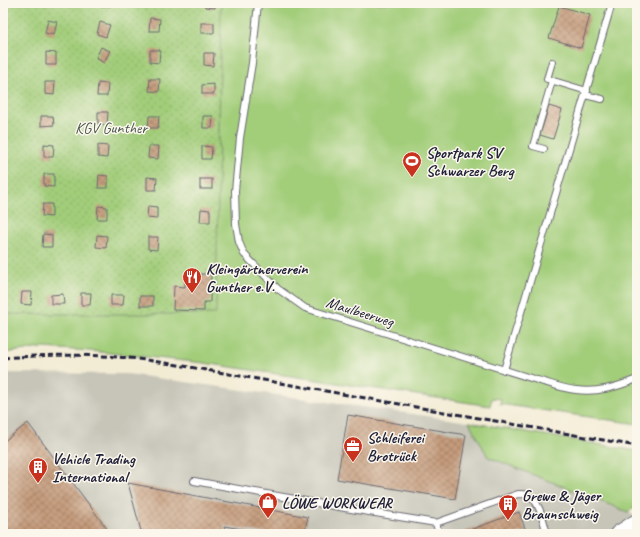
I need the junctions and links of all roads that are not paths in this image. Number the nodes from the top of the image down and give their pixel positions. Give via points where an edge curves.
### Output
1 (258, 3) edge
2 (612, 3) edge
3 (552, 62) dead end
4 (552, 81) junction
5 (586, 93) junction
6 (602, 99) dead end
7 (544, 149) dead end
8 (504, 370) junction
9 (637, 380) edge
10 (194, 481) dead end
11 (637, 522) edge
12 (436, 523) junction
13 (439, 534) edge
14 (547, 534) edge
15 (618, 534) edge

1 - 8 lane, Maulbeerweg via 235,191 236,224 244,254 278,289 305,308
2 - 5 lane
3 - 4 lane via 547,79
4 - 5 lane
4 - 7 lane via 533,146
5 - 6 lane
5 - 8 lane
8 - 9 lane, Maulbeerweg via 576,390 595,391
10 - 12 lane
11 - 15 street
12 - 13 lane
12 - 14 lane via 518,494 528,494 538,506

